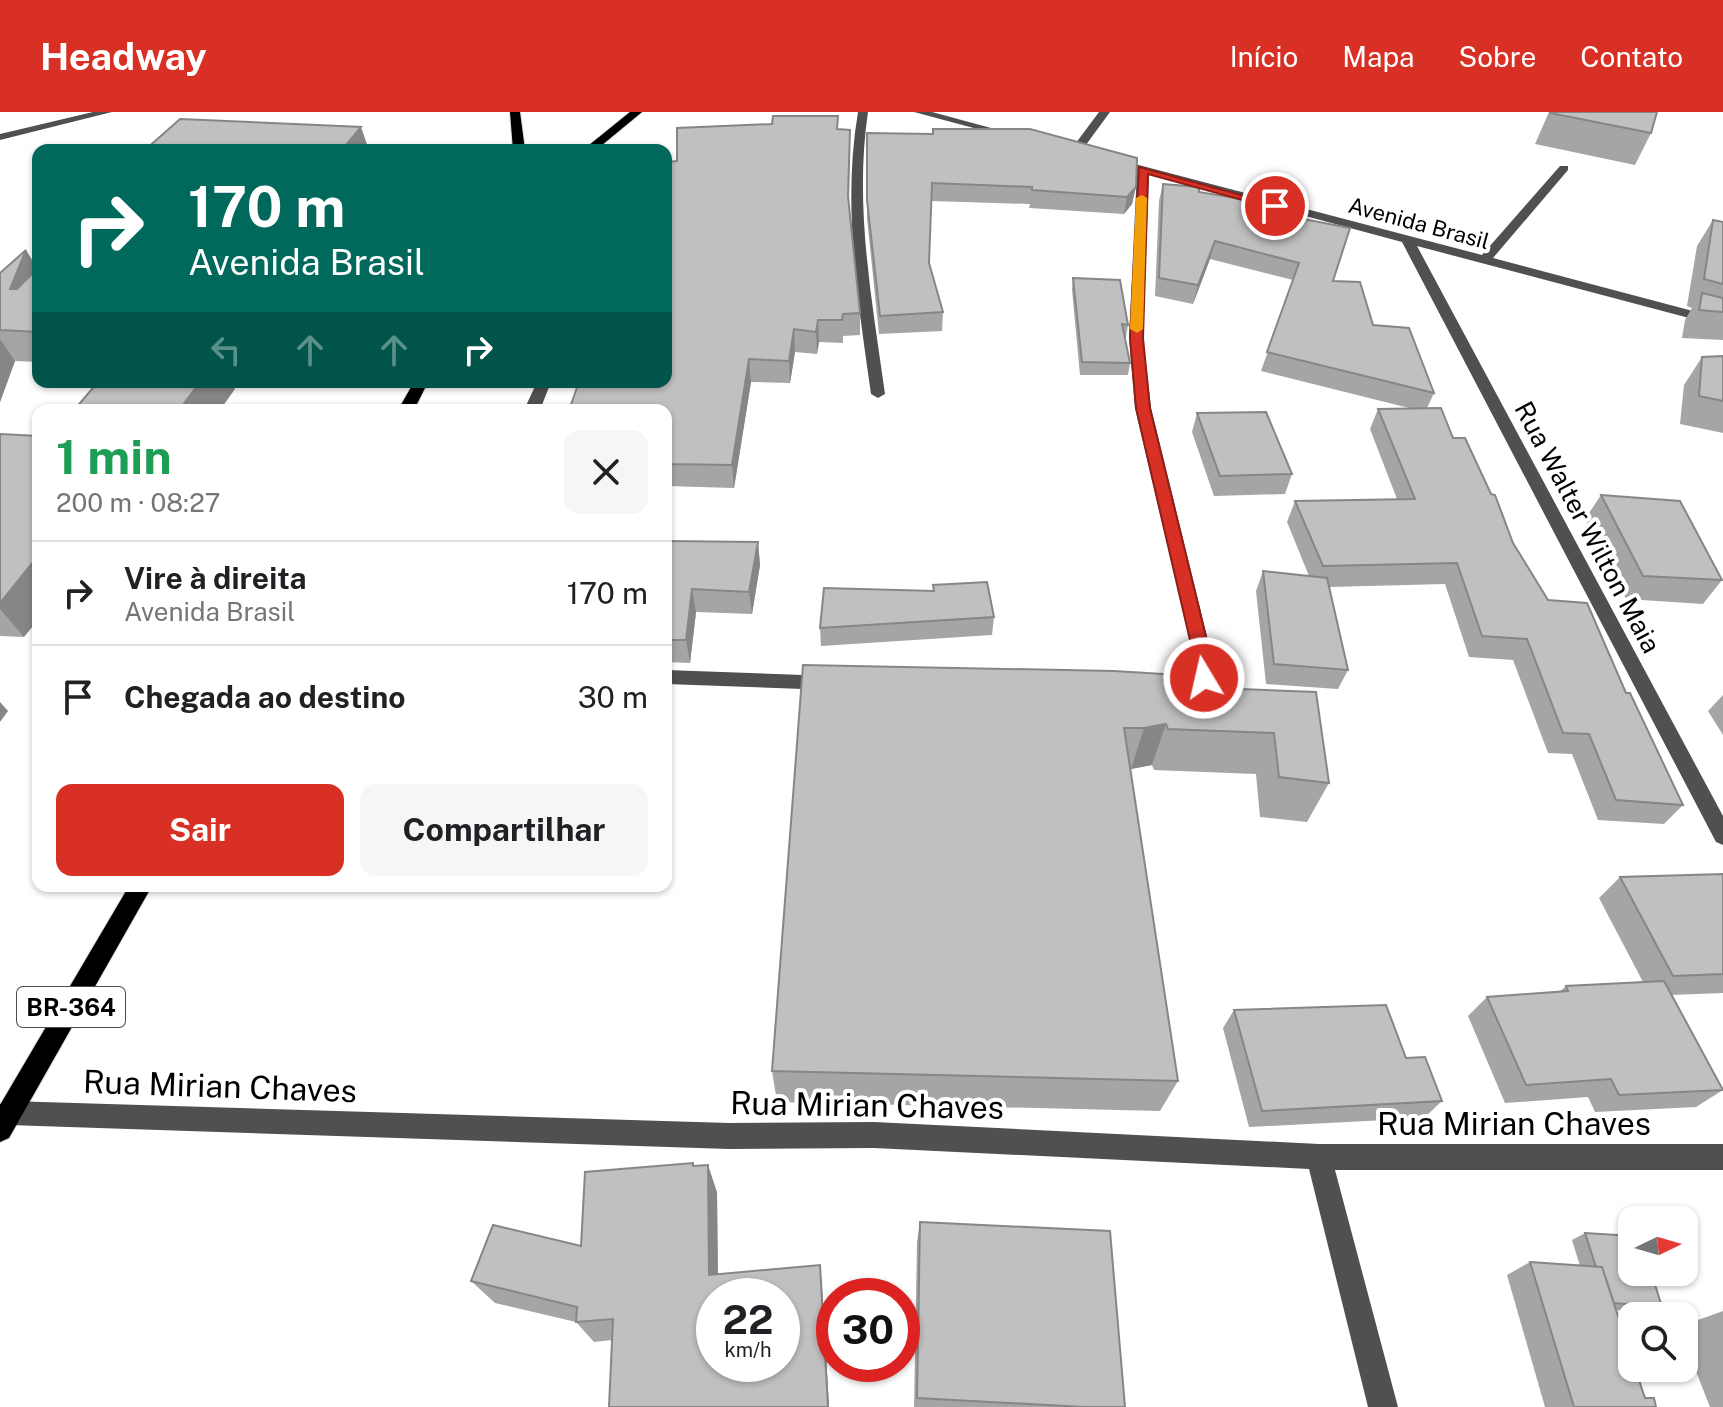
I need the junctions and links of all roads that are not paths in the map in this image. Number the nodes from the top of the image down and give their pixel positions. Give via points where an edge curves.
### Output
1 (107, 112) edge
2 (515, 112) edge
3 (637, 112) edge
4 (863, 112) edge
5 (919, 112) edge
6 (1105, 112) edge
7 (0, 137) edge
8 (1019, 137) edge
9 (518, 144) edge
10 (597, 144) edge
11 (1062, 148) edge
12 (1116, 162) edge
13 (1564, 168) dead end
14 (1143, 169) junction
15 (1408, 241) junction
16 (1484, 261) junction
17 (1723, 323) edge
18 (878, 394) dead end
19 (672, 677) edge
20 (852, 684) edge
21 (1174, 694) edge
22 (1723, 836) edge
23 (138, 892) edge
24 (5, 1121) edge
25 (1319, 1157) junction
26 (1723, 1157) edge
27 (1383, 1407) edge

1 - 7 street
2 - 9 main road
3 - 10 main road
4 - 18 street via 856,146 859,257
5 - 8 street
6 - 11 street via 1083,153
12 - 14 street, Avenida Brasil
13 - 16 street
14 - 15 street, Avenida Brasil
14 - 21 street via 1136,338 1143,408 1204,678 1189,693
15 - 16 street, Avenida Brasil
15 - 22 street, Rua Walter Wilton Maia
16 - 17 street, Avenida Brasil
19 - 20 street
23 - 24 main road, BR-364
24 - 25 street, Rua Mirian Chaves via 874,1135
25 - 26 street, Rua Mirian Chaves
25 - 27 street

